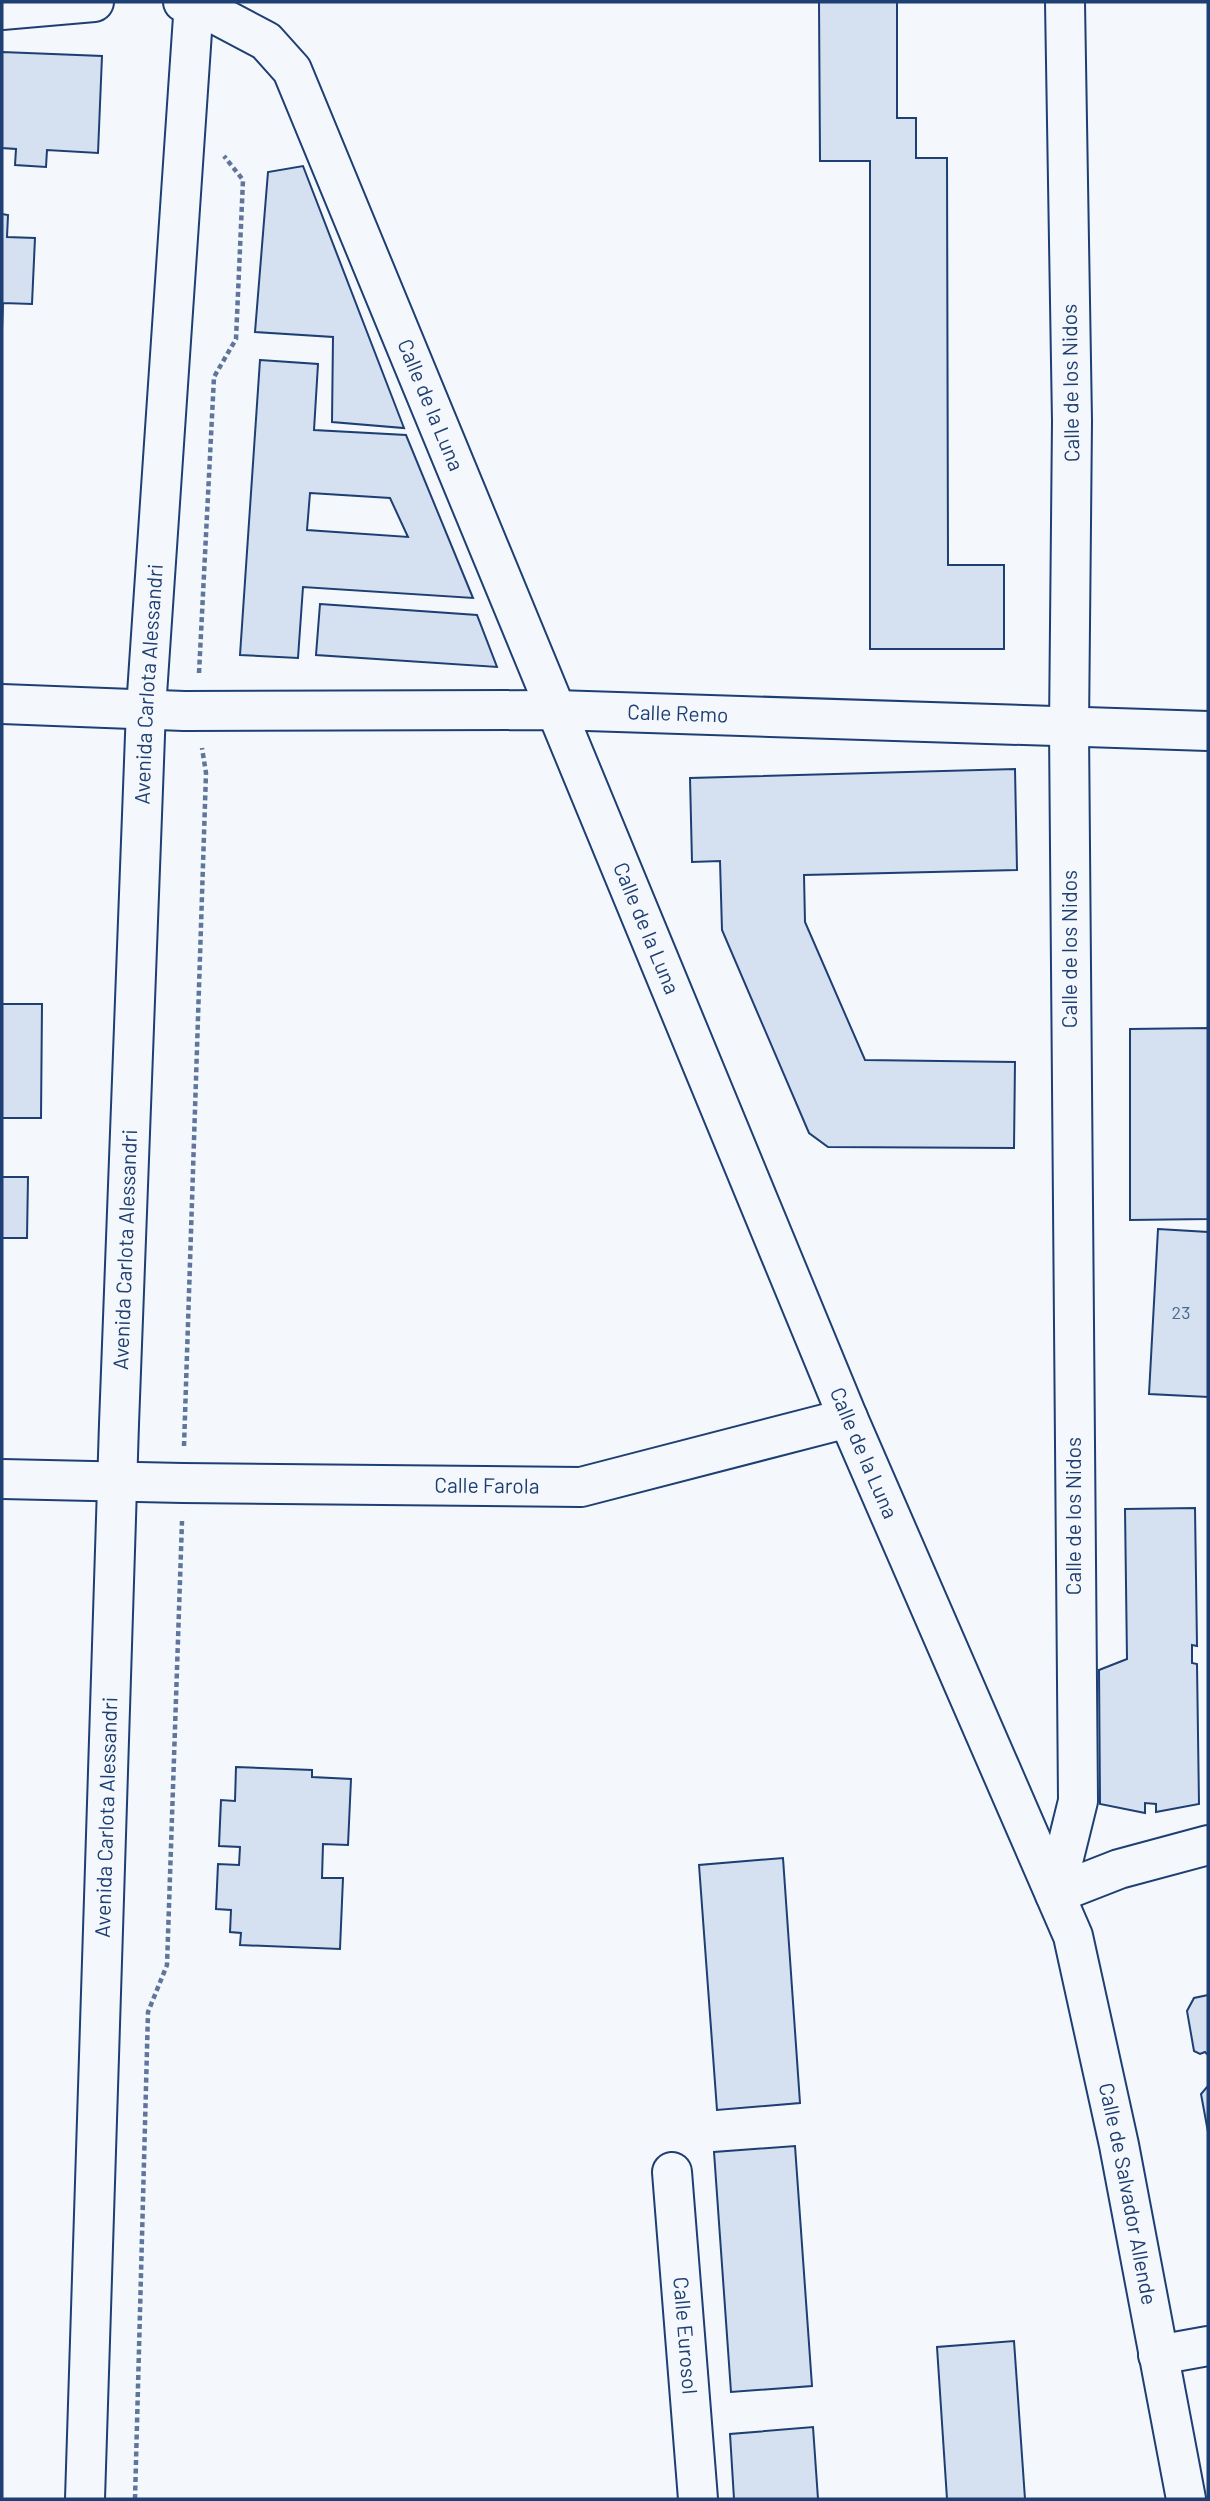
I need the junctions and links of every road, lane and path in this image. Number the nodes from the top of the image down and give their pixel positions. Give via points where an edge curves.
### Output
1 (94, 2) edge
2 (191, 2) edge
3 (1065, 2) edge
4 (2, 10) edge
5 (221, 151) dead end
6 (2, 704) edge
7 (146, 709) junction
8 (556, 710) junction
9 (197, 711) junction
10 (1069, 728) junction
11 (1208, 731) edge
12 (848, 1418) junction
13 (2, 1479) edge
14 (117, 1481) junction
15 (183, 1483) junction
16 (1208, 1845) edge
17 (1055, 1894) junction
18 (672, 2172) dead end
19 (1208, 2346) edge
20 (1158, 2355) junction
21 (1191, 2474) edge
22 (85, 2499) edge
23 (135, 2499) edge
24 (698, 2499) edge

1 - 4 street
2 - 7 street, Avenida Carlota Alessandri
2 - 8 street, Calle de la Luna via 266,41 292,70
3 - 10 street, Calle de los Nidos via 1072,421
5 - 9 path via 243,180 242,206 236,339 214,377
6 - 7 street, Calle Remo
7 - 9 street, Calle Remo
7 - 14 street, Avenida Carlota Alessandri
8 - 9 street, Calle Remo
8 - 10 street, Calle Remo
8 - 12 street, Calle de la Luna
9 - 15 path via 206,773
10 - 11 street, Calle Remo
10 - 17 street, Calle de los Nidos via 1078,1801
12 - 15 street, Calle Farola via 581,1487
12 - 17 street, Calle de la Luna
13 - 14 street, Calle Farola
14 - 15 street, Calle Farola
14 - 22 street, Avenida Carlota Alessandri
15 - 23 path via 167,1965 148,2012
16 - 17 street
17 - 20 street, Calle de Salvador Allende via 1073,1936 1119,2145
18 - 24 street, Calle Eurosol
19 - 20 street
20 - 21 street, Calle de Salvador Allende

